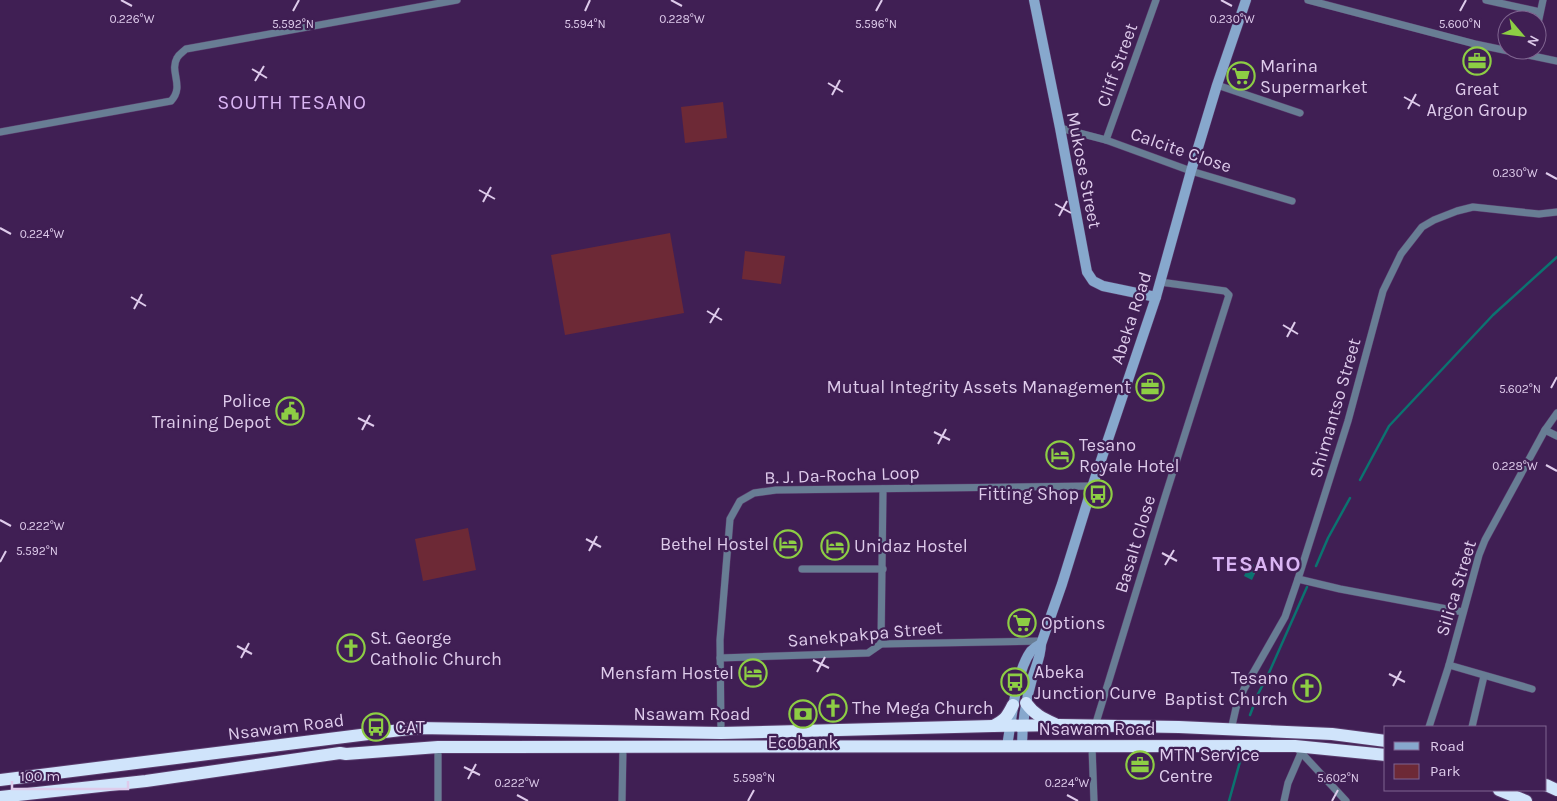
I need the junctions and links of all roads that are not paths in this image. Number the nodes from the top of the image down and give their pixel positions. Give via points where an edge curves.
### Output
1 (457, 0) edge
2 (1034, 0) edge
3 (1156, 0) edge
4 (1246, 0) edge
5 (1308, 0) edge
6 (1486, 0) edge
7 (1531, 10) edge
8 (1497, 48) edge
9 (1217, 85) junction
10 (1300, 113) dead end
11 (1060, 128) junction
12 (0, 132) edge
13 (1106, 140) junction
14 (1191, 171) junction
15 (1292, 201) dead end
16 (1557, 212) edge
17 (1160, 282) junction
18 (1156, 297) junction
19 (1557, 413) edge
20 (1545, 430) junction
21 (1557, 436) edge
22 (1092, 486) junction
23 (883, 489) junction
24 (802, 569) dead end
25 (883, 570) junction
26 (1298, 579) junction
27 (1463, 612) junction
28 (1041, 642) junction
29 (882, 644) junction
30 (720, 658) junction
31 (1449, 665) junction
32 (1484, 676) junction
33 (1532, 689) dead end
34 (1026, 703) junction
35 (1013, 705) junction
36 (992, 726) junction
37 (1016, 726) junction
38 (1059, 726) junction
39 (1095, 726) junction
40 (1429, 726) edge
41 (1472, 726) edge
42 (1231, 730) junction
43 (721, 733) junction
44 (1384, 741) edge
45 (623, 746) junction
46 (1007, 746) junction
47 (1022, 746) junction
48 (438, 747) junction
49 (1092, 747) junction
50 (1298, 750) junction
51 (1384, 755) edge
52 (0, 780) edge
53 (1501, 791) edge
54 (0, 797) edge
55 (438, 801) edge
56 (622, 801) edge
57 (1094, 801) edge
58 (1284, 801) edge
59 (1346, 801) edge
60 (1526, 801) edge

1 - 12 street via 186,49 175,64 178,90 171,101
2 - 11 street, Mukose Street
3 - 13 street, Cliff Street
4 - 9 street, Abeka Road
5 - 8 street
6 - 7 street
9 - 10 street
9 - 14 street, Abeka Road
11 - 13 street, Calcite Close
11 - 18 street, Mukose Street via 1087,272 1093,281 1103,286
13 - 14 street, Calcite Close
14 - 15 street, Calcite Close
14 - 17 street, Abeka Road
16 - 26 street, Shimantso Street via 1539,214 1473,207 1457,211 1422,228 1401,254 1383,290 1348,421
17 - 18 street, Abeka Road
17 - 39 street, Basalt Close via 1225,291 1229,295
18 - 22 street, Abeka Road
19 - 20 street, Silica Street
20 - 21 street
20 - 27 street, Silica Street via 1485,540
22 - 23 street, B. J. Da-Rocha Loop
22 - 28 street, Abeka Road
23 - 25 street
23 - 30 street, B. J. Da-Rocha Loop via 776,490 754,493 740,500 730,519
24 - 25 street
25 - 29 street
26 - 27 street
26 - 42 street, Shimantso Street via 1285,616 1244,689
27 - 31 street, Silica Street
28 - 29 street, Sanekpakpa Street
28 - 34 street, Abeka Road via 1041,653
28 - 35 street, Abeka Road via 1032,649 1025,662
29 - 30 street, Sanekpakpa Street via 868,653
30 - 43 street, B. J. Da-Rocha Loop
31 - 32 street
31 - 40 street, Silica Street
32 - 33 street
32 - 41 street
34 - 37 street, Abeka Road
34 - 38 highway via 1039,717
35 - 36 highway via 1008,716
35 - 37 street, Abeka Road
36 - 37 highway, Nsawam Road
36 - 43 highway, Nsawam Road
37 - 38 highway, Nsawam Road
37 - 46 street, Abeka Road
37 - 47 street, Abeka Road
38 - 39 highway, Nsawam Road
39 - 42 highway, Nsawam Road
42 - 44 highway, Nsawam Road via 1332,734
43 - 52 highway, Nsawam Road via 417,728
45 - 46 highway, Nsawam Road
45 - 48 highway, Nsawam Road
45 - 56 street
46 - 47 highway, Nsawam Road
47 - 49 highway, Nsawam Road
48 - 54 highway, Nsawam Road via 340,753
48 - 55 street
49 - 50 highway, Nsawam Road
49 - 57 street
50 - 51 highway, Nsawam Road
50 - 58 street
50 - 59 street
53 - 60 highway

